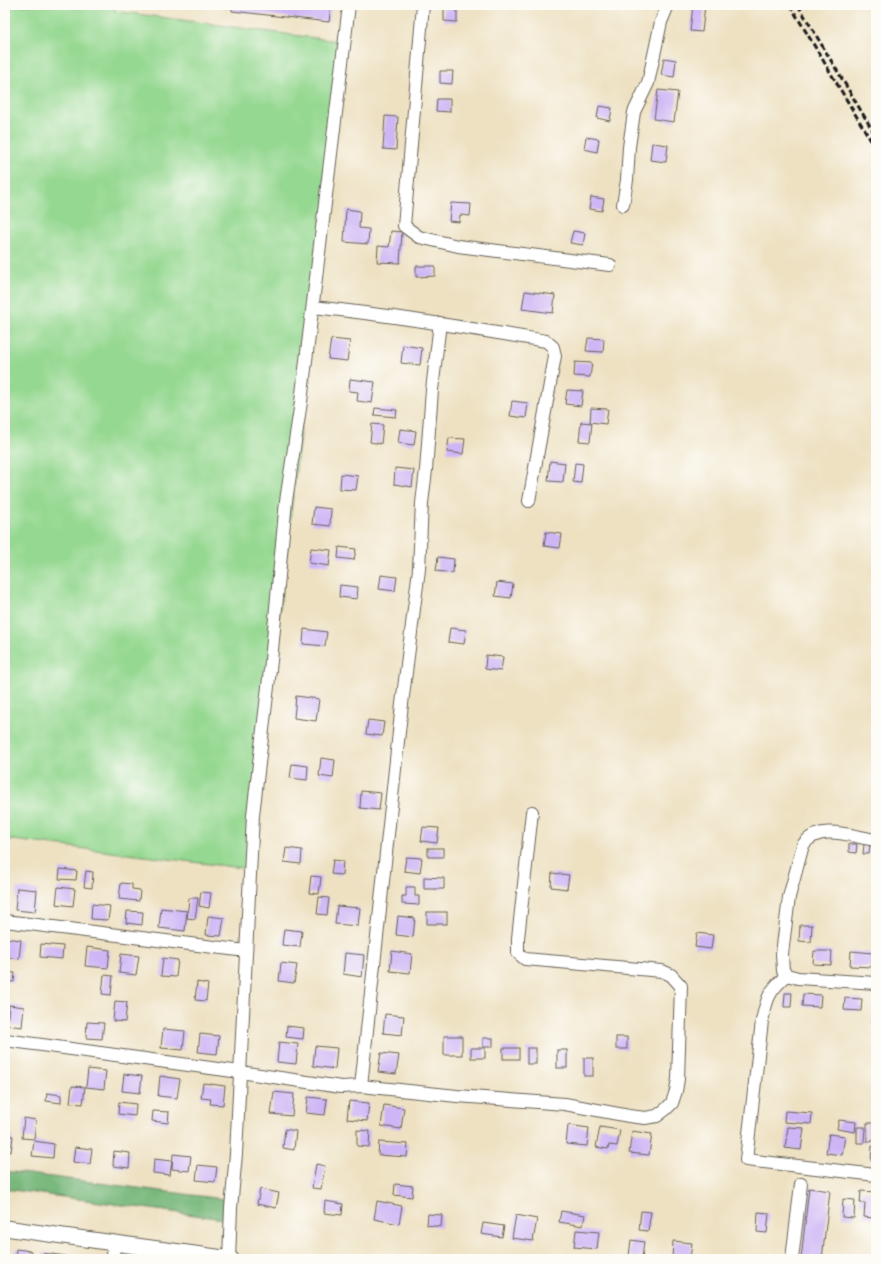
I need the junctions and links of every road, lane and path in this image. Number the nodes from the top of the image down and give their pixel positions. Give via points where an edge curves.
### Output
1 (349, 5) edge
2 (422, 5) edge
3 (668, 5) edge
4 (623, 205) dead end
5 (610, 265) dead end
6 (313, 307) junction
7 (440, 324) junction
8 (529, 501) dead end
9 (532, 812) dead end
10 (876, 840) edge
11 (5, 921) edge
12 (246, 951) junction
13 (787, 975) junction
14 (876, 983) edge
15 (5, 1040) edge
16 (240, 1072) junction
17 (361, 1086) junction
18 (876, 1175) edge
19 (801, 1184) dead end
20 (5, 1228) edge
21 (115, 1243) junction
22 (112, 1259) edge
23 (230, 1259) edge
24 (792, 1259) edge

1 - 6 street
2 - 5 street via 404,226 419,237 458,246
3 - 4 street via 661,22 648,83 634,112
6 - 7 street
6 - 12 street via 286,501 253,815
7 - 8 street via 546,341 553,346 555,356
7 - 17 street via 432,390 418,569
9 - 17 street via 518,953 525,959 662,971 671,975 681,986 678,1079 672,1102 657,1116 645,1118 565,1104
10 - 13 street via 826,832 814,834 803,845 788,904 782,954
11 - 12 street
12 - 16 street
13 - 14 street via 798,978
13 - 18 street via 773,987 762,1021 746,1160
15 - 16 street
16 - 17 street via 341,1087
16 - 23 street via 236,1154 230,1208
19 - 24 street
20 - 21 street
21 - 22 street
21 - 23 street

